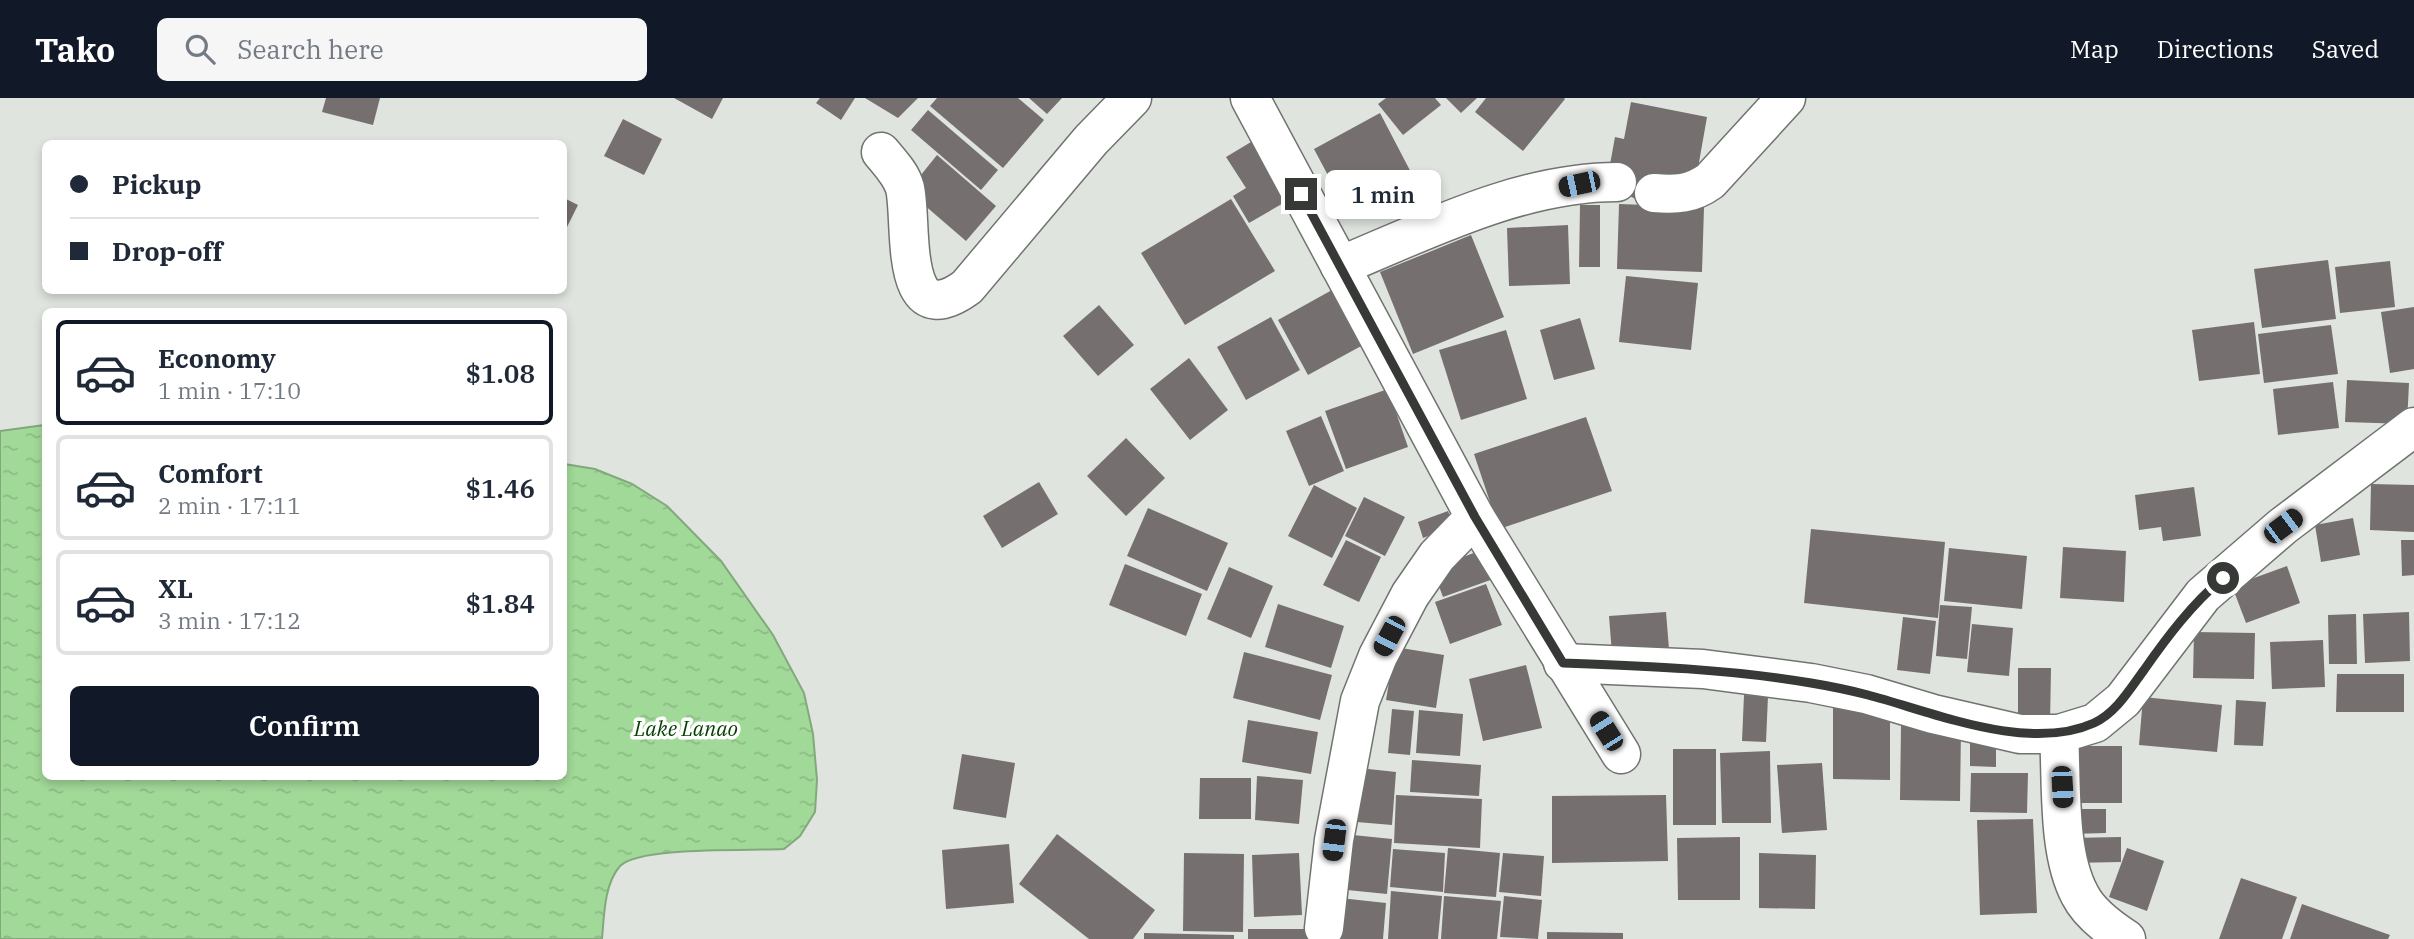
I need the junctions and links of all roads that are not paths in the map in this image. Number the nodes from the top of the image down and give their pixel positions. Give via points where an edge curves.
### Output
1 (1132, 98) edge
2 (1250, 98) edge
3 (1786, 98) edge
4 (881, 152) dead end
5 (1617, 182) dead end
6 (1654, 193) dead end
7 (1340, 266) junction
8 (2414, 427) edge
9 (1475, 517) junction
10 (1563, 663) junction
11 (2059, 734) junction
12 (1621, 754) dead end
13 (1324, 928) dead end
14 (2126, 939) edge

1 - 4 street via 967,287 947,299 935,300 918,286 910,258 905,187
2 - 7 street
3 - 6 street via 1710,181 1684,194
5 - 7 street via 1579,184 1490,206
7 - 9 street
8 - 11 street via 2283,526 2203,595 2123,700 2095,723
9 - 10 street
9 - 13 street via 1437,556 1410,595 1360,701 1334,840
10 - 11 street via 1703,669 1811,683 2020,734
10 - 12 street
11 - 14 street via 2064,839 2070,869 2080,895 2096,916

